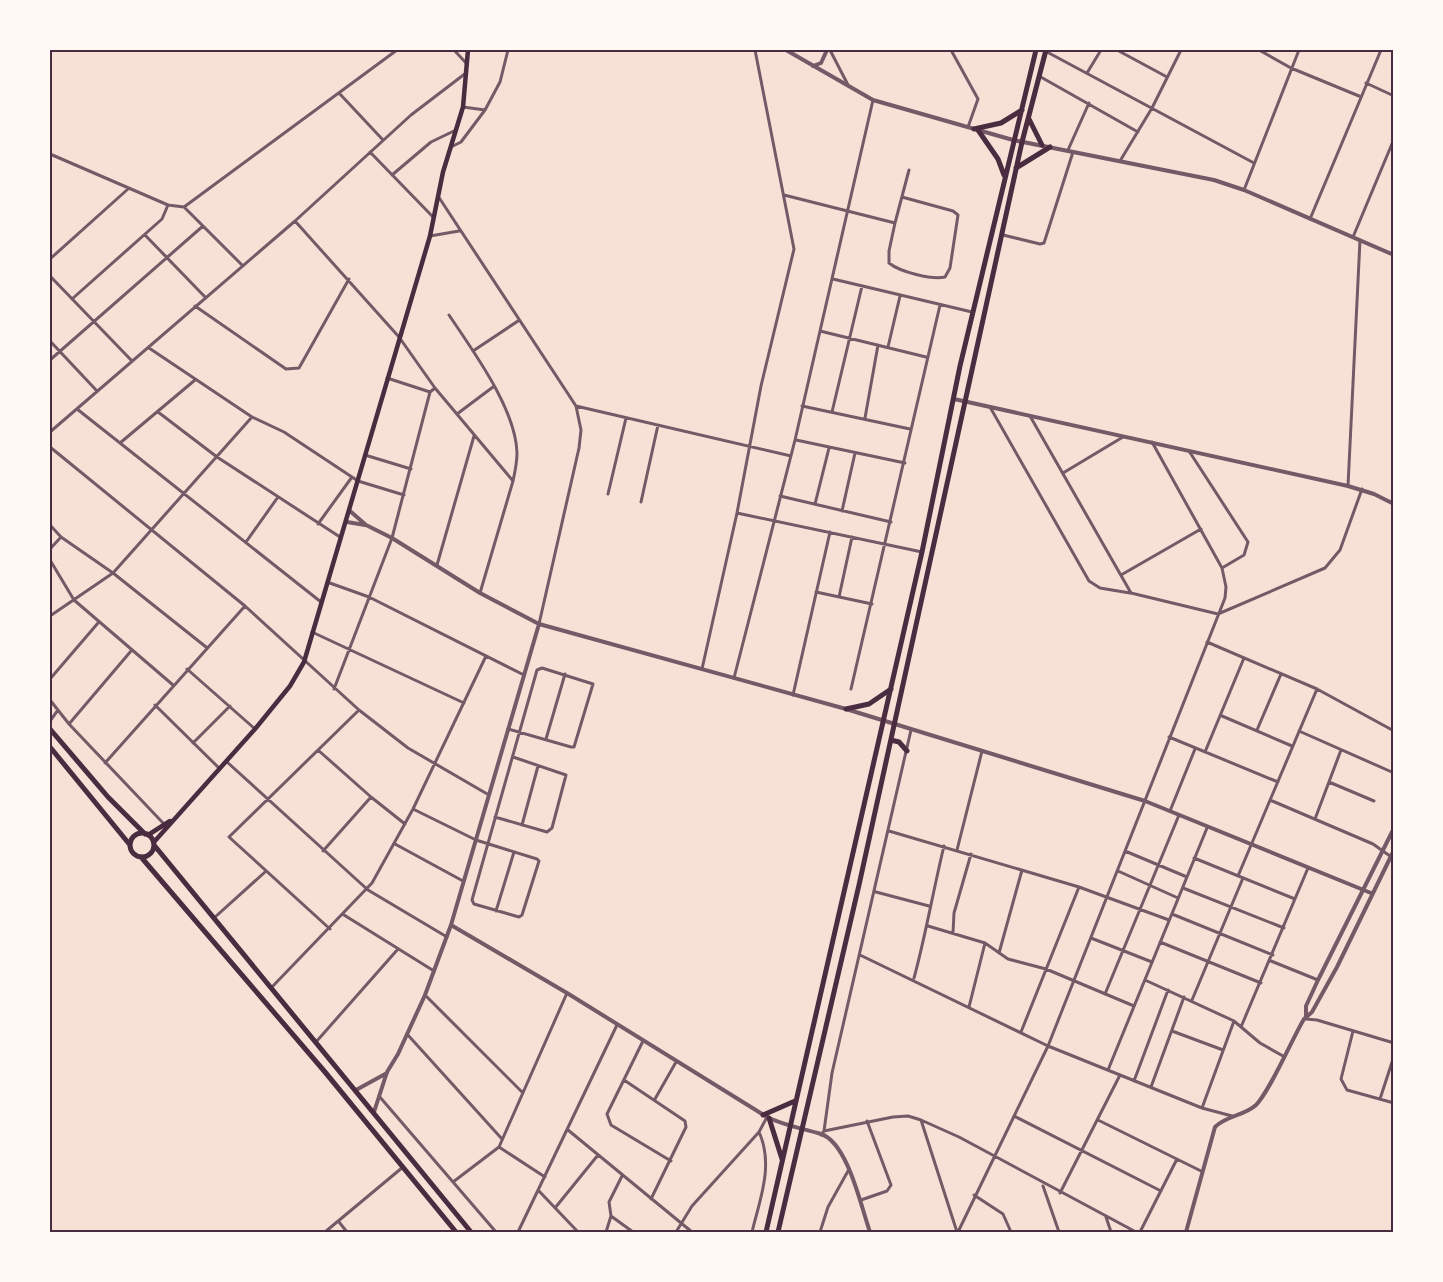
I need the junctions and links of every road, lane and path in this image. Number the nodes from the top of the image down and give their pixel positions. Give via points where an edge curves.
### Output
1 (397, 50) edge
2 (454, 50) edge
3 (468, 50) edge
4 (508, 50) edge
5 (755, 50) edge
6 (786, 50) edge
7 (829, 50) edge
8 (951, 50) edge
9 (1036, 50) edge
10 (1045, 50) edge
11 (1101, 50) edge
12 (1117, 50) edge
13 (1175, 50) edge
14 (1259, 50) edge
15 (1299, 50) edge
16 (1375, 50) edge
17 (1181, 51) edge
18 (1380, 51) edge
19 (467, 64) junction
20 (813, 66) junction
21 (1291, 68) junction
22 (467, 72) junction
23 (1087, 73) junction
24 (1040, 76) junction
25 (1167, 77) junction
26 (1366, 83) junction
27 (849, 87) junction
28 (339, 93) junction
29 (1359, 96) junction
30 (1394, 96) edge
31 (873, 100) junction
32 (1089, 103) junction
33 (463, 107) junction
34 (1152, 108) junction
35 (485, 110) junction
36 (1022, 110) junction
37 (1029, 118) junction
38 (974, 128) junction
39 (456, 130) junction
40 (1138, 132) junction
41 (1394, 139) edge
42 (383, 140) junction
43 (1013, 140) junction
44 (1022, 142) junction
45 (1042, 145) junction
46 (451, 147) junction
47 (1050, 147) junction
48 (1067, 150) junction
49 (370, 152) junction
50 (1073, 152) junction
51 (50, 154) edge
52 (1120, 161) junction
53 (1254, 163) junction
54 (1016, 168) junction
55 (909, 170) dead end
56 (392, 175) junction
57 (1004, 176) junction
58 (128, 189) junction
59 (1244, 190) junction
60 (784, 195) junction
61 (437, 196) junction
62 (902, 197) junction
63 (168, 206) junction
64 (184, 207) junction
65 (848, 213) junction
66 (433, 217) junction
67 (1310, 219) junction
68 (295, 221) junction
69 (895, 223) junction
70 (203, 226) junction
71 (459, 231) junction
72 (1003, 235) junction
73 (145, 236) junction
74 (430, 236) junction
75 (1353, 237) junction
76 (1360, 240) junction
77 (1394, 255) edge
78 (168, 256) junction
79 (50, 259) edge
80 (243, 266) junction
81 (50, 276) edge
82 (349, 279) junction
83 (833, 279) junction
84 (862, 286) junction
85 (900, 296) junction
86 (206, 298) junction
87 (72, 299) junction
88 (940, 305) junction
89 (195, 306) junction
90 (974, 312) junction
91 (449, 315) dead end
92 (93, 321) junction
93 (518, 321) junction
94 (820, 331) junction
95 (399, 337) junction
96 (848, 339) junction
97 (50, 341) edge
98 (878, 345) junction
99 (888, 347) junction
100 (148, 348) junction
101 (60, 351) junction
102 (473, 351) junction
103 (927, 357) junction
104 (50, 360) edge
105 (132, 362) junction
106 (387, 378) junction
107 (195, 380) junction
108 (493, 387) junction
109 (435, 388) junction
110 (98, 391) junction
111 (430, 392) junction
112 (954, 399) junction
113 (966, 403) junction
114 (576, 406) junction
115 (802, 406) junction
116 (990, 407) junction
117 (77, 408) junction
118 (158, 412) junction
119 (832, 412) junction
120 (457, 414) junction
121 (1029, 416) junction
122 (252, 417) junction
123 (626, 418) junction
124 (864, 418) junction
125 (658, 425) junction
126 (910, 429) junction
127 (50, 432) edge
128 (474, 436) junction
129 (1124, 436) junction
130 (795, 440) junction
131 (1152, 442) junction
132 (120, 443) junction
133 (50, 447) edge
134 (751, 447) junction
135 (829, 447) junction
136 (1189, 451) junction
137 (855, 453) junction
138 (365, 455) junction
139 (791, 456) junction
140 (217, 457) junction
141 (905, 463) junction
142 (411, 469) junction
143 (1063, 473) junction
144 (352, 477) junction
145 (358, 481) junction
146 (513, 481) junction
147 (1348, 486) junction
148 (1362, 489) junction
149 (184, 493) junction
150 (608, 494) dead end
151 (404, 495) junction
152 (780, 496) junction
153 (278, 497) junction
154 (641, 502) dead end
155 (815, 504) junction
156 (1394, 504) edge
157 (842, 511) junction
158 (350, 512) junction
159 (737, 513) junction
160 (773, 520) junction
161 (347, 522) junction
162 (891, 522) junction
163 (318, 524) junction
164 (50, 525) edge
165 (366, 525) junction
166 (153, 529) junction
167 (1201, 529) junction
168 (830, 532) junction
169 (61, 537) junction
170 (392, 537) junction
171 (852, 537) junction
172 (342, 538) junction
173 (246, 542) junction
174 (887, 544) junction
175 (50, 549) edge
176 (922, 552) junction
177 (50, 560) edge
178 (437, 565) junction
179 (1222, 568) junction
180 (113, 573) junction
181 (1121, 575) junction
182 (327, 582) junction
183 (816, 592) junction
184 (480, 593) junction
185 (1131, 593) junction
186 (369, 597) junction
187 (839, 597) junction
188 (74, 600) junction
189 (321, 602) junction
190 (872, 604) junction
191 (245, 606) junction
192 (1218, 614) junction
193 (50, 616) edge
194 (98, 623) junction
195 (539, 624) junction
196 (312, 632) junction
197 (1207, 642) junction
198 (207, 647) junction
199 (351, 649) junction
200 (131, 651) junction
201 (486, 656) junction
202 (1244, 658) junction
203 (304, 662) junction
204 (187, 669) junction
205 (702, 669) junction
206 (565, 674) junction
207 (1281, 674) junction
208 (524, 675) junction
209 (734, 678) junction
210 (50, 679) edge
211 (173, 685) junction
212 (334, 689) junction
213 (851, 689) dead end
214 (891, 689) junction
215 (1317, 689) junction
216 (793, 695) junction
217 (50, 700) edge
218 (465, 703) junction
219 (155, 705) junction
220 (230, 706) junction
221 (846, 709) junction
222 (58, 710) junction
223 (359, 710) junction
224 (1222, 715) junction
225 (50, 721) edge
226 (883, 721) junction
227 (69, 724) junction
228 (894, 725) junction
229 (50, 729) edge
230 (255, 729) junction
231 (508, 729) junction
232 (911, 730) junction
233 (1257, 730) junction
234 (1299, 731) junction
235 (1394, 731) edge
236 (520, 732) junction
237 (1169, 737) junction
238 (546, 740) junction
239 (891, 740) junction
240 (193, 743) junction
241 (1292, 746) junction
242 (50, 747) edge
243 (1195, 748) junction
244 (318, 750) junction
245 (1341, 750) junction
246 (907, 751) junction
247 (982, 751) junction
248 (1205, 752) junction
249 (513, 757) junction
250 (227, 762) junction
251 (105, 763) junction
252 (434, 765) junction
253 (539, 765) junction
254 (220, 770) junction
255 (1394, 773) edge
256 (1278, 782) junction
257 (1329, 782) junction
258 (489, 795) junction
259 (371, 797) junction
260 (268, 798) junction
261 (1270, 800) junction
262 (1145, 801) junction
263 (1374, 801) dead end
264 (413, 808) junction
265 (1170, 811) junction
266 (1179, 816) junction
267 (495, 818) junction
268 (1315, 819) junction
269 (173, 820) junction
270 (164, 824) junction
271 (405, 824) junction
272 (522, 825) junction
273 (1207, 828) junction
274 (1394, 828) edge
275 (889, 831) junction
276 (147, 834) junction
277 (476, 840) junction
278 (154, 844) junction
279 (395, 844) junction
280 (488, 844) junction
281 (130, 845) junction
282 (1252, 845) junction
283 (944, 846) junction
284 (1383, 849) junction
285 (957, 850) junction
286 (1394, 850) edge
287 (323, 851) junction
288 (1125, 851) junction
289 (514, 852) junction
290 (971, 854) junction
291 (1390, 856) junction
292 (141, 857) junction
293 (1194, 858) junction
294 (1158, 865) junction
295 (1308, 868) junction
296 (1022, 870) junction
297 (1118, 871) junction
298 (265, 872) junction
299 (1187, 877) junction
300 (1241, 877) junction
301 (463, 881) junction
302 (1150, 885) junction
303 (1079, 887) junction
304 (1183, 888) junction
305 (1363, 889) junction
306 (368, 890) junction
307 (876, 892) junction
308 (1371, 893) junction
309 (1108, 896) junction
310 (1178, 898) junction
311 (1295, 899) junction
312 (929, 906) junction
313 (1231, 906) junction
314 (1140, 909) junction
315 (496, 911) junction
316 (1172, 914) junction
317 (344, 915) junction
318 (214, 918) junction
319 (1169, 920) junction
320 (451, 925) junction
321 (928, 926) junction
322 (1284, 928) junction
323 (330, 929) junction
324 (953, 933) junction
325 (1220, 934) junction
326 (447, 937) junction
327 (1090, 938) junction
328 (1160, 942) junction
329 (985, 943) junction
330 (398, 949) junction
331 (1124, 950) junction
332 (999, 953) junction
333 (860, 955) junction
334 (1273, 955) junction
335 (1271, 961) junction
336 (1152, 962) junction
337 (1208, 962) junction
338 (1327, 962) junction
339 (1337, 967) junction
340 (1046, 969) junction
341 (434, 972) junction
342 (914, 979) junction
343 (1145, 980) junction
344 (1318, 981) junction
345 (1073, 982) junction
346 (1262, 983) junction
347 (272, 987) junction
348 (1168, 990) junction
349 (567, 993) junction
350 (1105, 994) junction
351 (425, 995) junction
352 (1184, 997) junction
353 (1192, 1000) junction
354 (1134, 1006) junction
355 (969, 1007) junction
356 (1305, 1017) junction
357 (1234, 1021) junction
358 (617, 1025) junction
359 (1241, 1027) junction
360 (1172, 1031) junction
361 (1353, 1031) junction
362 (1021, 1032) junction
363 (407, 1035) junction
364 (644, 1041) junction
365 (316, 1043) junction
366 (1394, 1043) edge
367 (1048, 1046) junction
368 (1222, 1050) junction
369 (1282, 1056) junction
370 (1394, 1056) edge
371 (676, 1062) junction
372 (1108, 1070) junction
373 (387, 1072) junction
374 (1120, 1075) junction
375 (624, 1080) junction
376 (1134, 1081) junction
377 (1151, 1087) junction
378 (356, 1090) junction
379 (523, 1093) junction
380 (380, 1096) junction
381 (655, 1099) junction
382 (1380, 1099) junction
383 (795, 1101) junction
384 (1394, 1104) edge
385 (1202, 1108) junction
386 (374, 1112) junction
387 (1014, 1116) junction
388 (1232, 1116) junction
389 (766, 1117) junction
390 (921, 1120) junction
391 (1097, 1120) junction
392 (867, 1121) junction
393 (790, 1127) junction
394 (568, 1130) junction
395 (801, 1131) junction
396 (759, 1132) junction
397 (823, 1133) junction
398 (502, 1139) junction
399 (499, 1147) junction
400 (1082, 1151) junction
401 (598, 1155) junction
402 (993, 1157) junction
403 (782, 1159) junction
404 (1177, 1159) junction
405 (671, 1161) junction
406 (403, 1167) junction
407 (848, 1171) junction
408 (1201, 1171) junction
409 (622, 1176) junction
410 (546, 1178) junction
411 (453, 1182) junction
412 (1043, 1185) junction
413 (539, 1191) junction
414 (1161, 1191) junction
415 (1060, 1193) junction
416 (974, 1196) junction
417 (651, 1200) junction
418 (859, 1201) junction
419 (555, 1208) junction
420 (611, 1216) junction
421 (1106, 1217) junction
422 (338, 1222) junction
423 (681, 1224) junction
424 (326, 1233) edge
425 (347, 1233) edge
426 (456, 1233) edge
427 (471, 1233) edge
428 (496, 1233) edge
429 (518, 1233) edge
430 (578, 1233) edge
431 (606, 1233) edge
432 (633, 1233) edge
433 (676, 1233) edge
434 (692, 1233) edge
435 (752, 1233) edge
436 (766, 1233) edge
437 (778, 1233) edge
438 (820, 1233) edge
439 (870, 1233) edge
440 (957, 1233) edge
441 (1011, 1233) edge
442 (1059, 1233) edge
443 (1111, 1233) edge
444 (1138, 1233) edge
445 (1186, 1233) edge

1 - 28 street
2 - 19 street
3 - 19 main road
4 - 35 street via 500,82
5 - 60 street
6 - 20 street
7 - 20 street via 821,63
7 - 27 street
8 - 38 street via 978,99
9 - 36 main road
10 - 23 street
10 - 24 main road
11 - 23 street
12 - 25 street
13 - 17 street
14 - 21 street
15 - 21 street
16 - 18 street
17 - 25 street
18 - 26 street
19 - 22 main road
20 - 27 street
21 - 29 street
21 - 53 street
22 - 33 main road
22 - 42 street
23 - 34 street
24 - 32 street
24 - 37 main road
25 - 34 street
26 - 29 street
26 - 30 street
27 - 31 street
28 - 42 street
28 - 64 street
29 - 67 street
31 - 38 street
31 - 65 street
32 - 40 street
32 - 48 street
33 - 35 street
33 - 39 main road
34 - 40 street
34 - 53 street
35 - 46 street via 461,142
36 - 38 main road via 1001,123
36 - 43 main road
37 - 44 main road
37 - 45 main road
38 - 43 street
38 - 57 main road via 998,159
39 - 46 main road
39 - 56 street via 431,142
40 - 52 street
41 - 75 street
42 - 49 street
43 - 44 street
43 - 57 main road
44 - 45 street
44 - 54 main road
45 - 47 street
46 - 61 main road
47 - 48 street
47 - 54 main road
48 - 50 street
49 - 56 street
49 - 68 street
50 - 52 street
50 - 72 street via 1044,243
51 - 58 street
52 - 59 street
53 - 59 street
54 - 72 main road
55 - 62 street
56 - 66 street
57 - 90 main road
58 - 63 street
58 - 79 street
59 - 67 street
60 - 65 street
60 - 134 street via 794,241 793,256 761,386
61 - 66 main road
61 - 71 street
62 - 69 street
62 - 69 street via 957,215 950,268 945,277 890,263
63 - 64 street
63 - 73 street via 162,219
64 - 70 street
65 - 69 street
65 - 83 street
66 - 74 main road
67 - 75 street
68 - 80 street
68 - 82 street
70 - 78 street
70 - 80 street
71 - 74 street
71 - 93 street
72 - 113 main road
73 - 78 street
73 - 87 street
74 - 95 main road
75 - 76 street
76 - 77 street
76 - 147 street
78 - 86 street
78 - 92 street
80 - 86 street
81 - 87 street
82 - 89 street via 299,368 292,370
82 - 95 street
83 - 84 street
83 - 94 street
84 - 85 street
84 - 96 street
85 - 88 street
85 - 99 street
86 - 89 street
87 - 92 street
88 - 90 street
88 - 103 street
89 - 100 street
90 - 112 main road
91 - 102 street
92 - 101 street
92 - 105 street
93 - 102 street
93 - 114 street
94 - 96 street
94 - 115 street
95 - 106 main road
95 - 109 street
96 - 98 street
96 - 119 street
97 - 101 street
98 - 99 street
98 - 124 street
99 - 103 street
100 - 105 street
100 - 107 street
101 - 104 street
101 - 110 street
102 - 108 street
103 - 126 street
105 - 110 street
106 - 111 street
106 - 138 main road
107 - 118 street
107 - 122 street
108 - 120 street
108 - 146 street via 514,433 517,453
109 - 111 street
109 - 120 street
110 - 117 street
111 - 142 street
112 - 113 street
112 - 176 main road
113 - 116 street
113 - 228 main road
114 - 123 street
114 - 195 street via 581,430 579,448
115 - 119 street
115 - 130 street
116 - 121 street
116 - 185 street via 1089,581 1100,588
117 - 127 street
117 - 132 street
118 - 132 street
118 - 140 street
119 - 124 street
120 - 128 street
121 - 129 street
121 - 143 street
122 - 140 street
122 - 144 street via 284,432
123 - 125 street
123 - 150 street
124 - 126 street
125 - 134 street
125 - 154 street
126 - 141 street
128 - 146 street
128 - 178 street
129 - 131 street
129 - 143 street
130 - 135 street
130 - 139 street
131 - 136 street
131 - 167 street
132 - 149 street
133 - 166 street
134 - 139 street
134 - 159 street
135 - 137 street
135 - 155 street
136 - 147 street
136 - 179 street via 1248,542 1244,555
137 - 141 street
137 - 157 street
138 - 142 street
138 - 145 main road
139 - 152 street
140 - 149 street
140 - 153 street
141 - 162 street
142 - 151 street
143 - 181 street
144 - 145 street
144 - 163 street
145 - 151 street
145 - 158 main road
146 - 184 street
147 - 148 street
148 - 156 street
148 - 192 street via 1340,550 1325,568
149 - 166 street
149 - 173 street
151 - 170 street
152 - 155 street
152 - 160 street
153 - 163 street
153 - 173 street
155 - 157 street
157 - 162 street
158 - 161 main road
158 - 165 street
159 - 160 street
159 - 205 street
160 - 168 street
160 - 209 street
161 - 165 street
161 - 172 main road
162 - 174 street
163 - 172 street
164 - 169 street
165 - 170 street
166 - 180 street
166 - 191 street
167 - 179 street
167 - 181 street
168 - 171 street
168 - 183 street
169 - 175 street
169 - 180 street
170 - 178 street
170 - 186 street
171 - 174 street
171 - 187 street
172 - 182 main road
173 - 189 street
174 - 176 street
174 - 190 street
176 - 214 main road
177 - 188 street
178 - 184 street
179 - 192 street via 1226,587
180 - 188 street
180 - 198 street
181 - 185 street
182 - 186 street
182 - 189 main road
183 - 187 street
183 - 216 street
184 - 195 street
185 - 192 street
186 - 199 street
186 - 201 street
187 - 190 street
188 - 193 street
188 - 194 street
189 - 196 main road
190 - 213 street
191 - 198 street
191 - 203 street
192 - 197 street
194 - 200 street
194 - 210 street
195 - 205 street
195 - 208 street
196 - 199 street
196 - 203 main road
197 - 202 street
197 - 237 street
198 - 204 street
199 - 212 street
199 - 218 street
200 - 211 street
200 - 227 street
201 - 208 street
201 - 218 street
202 - 207 street
202 - 224 street
203 - 212 street
203 - 230 main road
204 - 211 street
204 - 220 street
205 - 209 street
206 - 236 street via 537,670
206 - 238 street
206 - 238 street via 591,682 593,687 574,747
207 - 215 street
207 - 233 street
208 - 231 street
209 - 216 street
211 - 219 street
212 - 223 street
214 - 221 main road via 869,704
214 - 226 main road
215 - 234 street
215 - 235 street
216 - 221 street
217 - 222 street
218 - 252 street
219 - 240 street
219 - 251 street
220 - 230 street
220 - 240 street
221 - 226 street
222 - 225 street
222 - 227 street
223 - 244 street
223 - 252 street
224 - 233 street
224 - 248 street
226 - 228 street
226 - 383 main road
227 - 251 street
228 - 232 street
228 - 239 main road
229 - 276 main road via 108,797
230 - 250 main road
231 - 236 street
231 - 258 street
232 - 246 street
232 - 247 street
233 - 241 street
234 - 241 street
234 - 245 street
236 - 238 street
236 - 249 street
237 - 243 street
237 - 262 street
239 - 246 main road
239 - 395 main road
240 - 254 street
241 - 256 street
242 - 281 main road
243 - 248 street
243 - 265 street
244 - 259 street
244 - 260 street
245 - 255 street
245 - 257 street
246 - 275 street
247 - 262 street
247 - 285 street
248 - 256 street
249 - 253 street
249 - 267 street
250 - 254 main road
250 - 260 street
251 - 270 street
252 - 258 street
252 - 264 street
253 - 272 street
253 - 272 street via 564,773 567,779 550,831
254 - 269 main road
256 - 261 street
257 - 263 street
257 - 268 street
258 - 277 street
259 - 271 street
259 - 287 street
260 - 287 street
260 - 298 street via 230,837
261 - 268 street
261 - 282 street
262 - 265 street
262 - 288 street
264 - 271 street
264 - 277 street
265 - 266 street
266 - 273 street
266 - 294 street
267 - 272 street
267 - 280 street
268 - 284 street
269 - 270 main road
269 - 278 main road
270 - 276 main road
271 - 279 street
273 - 282 street
273 - 293 street
274 - 284 street
275 - 283 street
275 - 307 street
276 - 278 main road
276 - 281 main road via 135,836
277 - 280 street
277 - 301 street
278 - 292 main road via 152,853
278 - 318 main road
279 - 301 street
279 - 306 street
280 - 289 street
280 - 315 street via 472,903
281 - 292 main road via 132,852
282 - 295 street
282 - 300 street
283 - 285 street
283 - 312 street
284 - 291 street
284 - 305 street
285 - 290 street
286 - 291 street
287 - 306 street
288 - 294 street
288 - 297 street
289 - 315 street
289 - 315 street via 537,859 540,864 522,915
290 - 296 street
290 - 324 street via 954,913
291 - 308 street
292 - 406 main road
293 - 299 street
293 - 300 street
294 - 299 street
294 - 302 street
295 - 305 street
295 - 311 street
296 - 303 street
296 - 332 street
297 - 302 street
297 - 309 street
298 - 318 street
298 - 323 street
299 - 304 street
300 - 311 street
300 - 313 street
301 - 320 street
302 - 310 street
302 - 314 street
303 - 309 street
303 - 340 street
304 - 310 street
304 - 313 street
305 - 308 street
305 - 338 street
306 - 317 street
306 - 326 street
307 - 312 street
307 - 333 street
308 - 339 street
309 - 314 street
309 - 327 street
310 - 316 street
311 - 322 street
312 - 321 street
313 - 322 street
313 - 325 street
314 - 319 street
314 - 331 street
316 - 319 street
316 - 325 street
317 - 323 street
317 - 330 street
318 - 347 main road
319 - 328 street
320 - 326 street
320 - 349 street
321 - 324 street
321 - 342 street
322 - 334 street
323 - 347 street
324 - 329 street
325 - 334 street
325 - 337 street
326 - 341 street
327 - 331 street
327 - 345 street
328 - 336 street
328 - 337 street
329 - 332 street
329 - 355 street
330 - 341 street
330 - 365 street
331 - 336 street
331 - 350 street
332 - 340 street
333 - 342 street
333 - 397 street via 832,1073
334 - 335 street
335 - 344 street
335 - 346 street
336 - 343 street
337 - 346 street
337 - 353 street
338 - 339 street
338 - 344 street
339 - 356 street via 1312,1012
340 - 345 street
340 - 362 street
341 - 351 street
342 - 355 street
343 - 348 street
343 - 354 street
344 - 356 street
345 - 350 street
345 - 367 street
346 - 359 street
347 - 365 main road
348 - 352 street
348 - 376 street
349 - 358 street
349 - 379 street
350 - 354 street
351 - 363 street
351 - 379 street
352 - 353 street
352 - 360 street
353 - 357 street
354 - 372 street
355 - 362 street
356 - 361 street
356 - 369 street
357 - 359 street
357 - 368 street
358 - 364 street
358 - 394 street
359 - 369 street
360 - 368 street
360 - 377 street
361 - 366 street
361 - 382 street via 1341,1079 1343,1085 1347,1090
362 - 367 street
363 - 373 street
363 - 398 street
364 - 371 street
364 - 375 street
365 - 378 main road
367 - 372 street
367 - 387 street
368 - 385 street
369 - 388 street via 1255,1105
370 - 382 street
371 - 381 street
371 - 389 street
372 - 374 street
373 - 378 street
373 - 380 street
374 - 376 street
374 - 391 street
375 - 381 street
375 - 405 street via 607,1120
376 - 377 street
377 - 385 street
378 - 386 main road
379 - 398 street
380 - 386 street
380 - 411 street
381 - 405 street via 685,1121
382 - 384 street
383 - 389 main road
383 - 393 main road
385 - 388 street
386 - 427 main road
387 - 400 street
387 - 402 street
388 - 408 street via 1215,1127
389 - 393 street
389 - 396 street
389 - 403 main road
390 - 392 street via 908,1116
390 - 402 street
390 - 440 street
391 - 400 street
391 - 404 street
392 - 397 street
392 - 418 street via 891,1185 887,1191
393 - 395 street
393 - 403 main road
394 - 401 street
394 - 410 street
395 - 397 street
395 - 437 main road
396 - 423 street via 705,1190
396 - 435 street via 768,1164
397 - 407 street via 838,1148
398 - 399 street
399 - 410 street
399 - 411 street
400 - 414 street
400 - 415 street
401 - 409 street
401 - 419 street
402 - 412 street
402 - 416 street
403 - 436 main road
404 - 408 street
404 - 414 street
405 - 417 street
406 - 422 street
406 - 426 main road
407 - 418 street
407 - 438 street via 828,1207
408 - 445 street
409 - 417 street
409 - 420 street via 609,1202
410 - 413 street
411 - 428 street
412 - 415 street
412 - 442 street
413 - 419 street
413 - 429 street
414 - 444 street
415 - 421 street
416 - 440 street
416 - 441 street via 1003,1214
417 - 423 street
418 - 439 street
419 - 430 street
420 - 431 street
420 - 432 street
421 - 443 street
421 - 444 street
422 - 424 street
422 - 425 street
423 - 433 street
423 - 434 street

